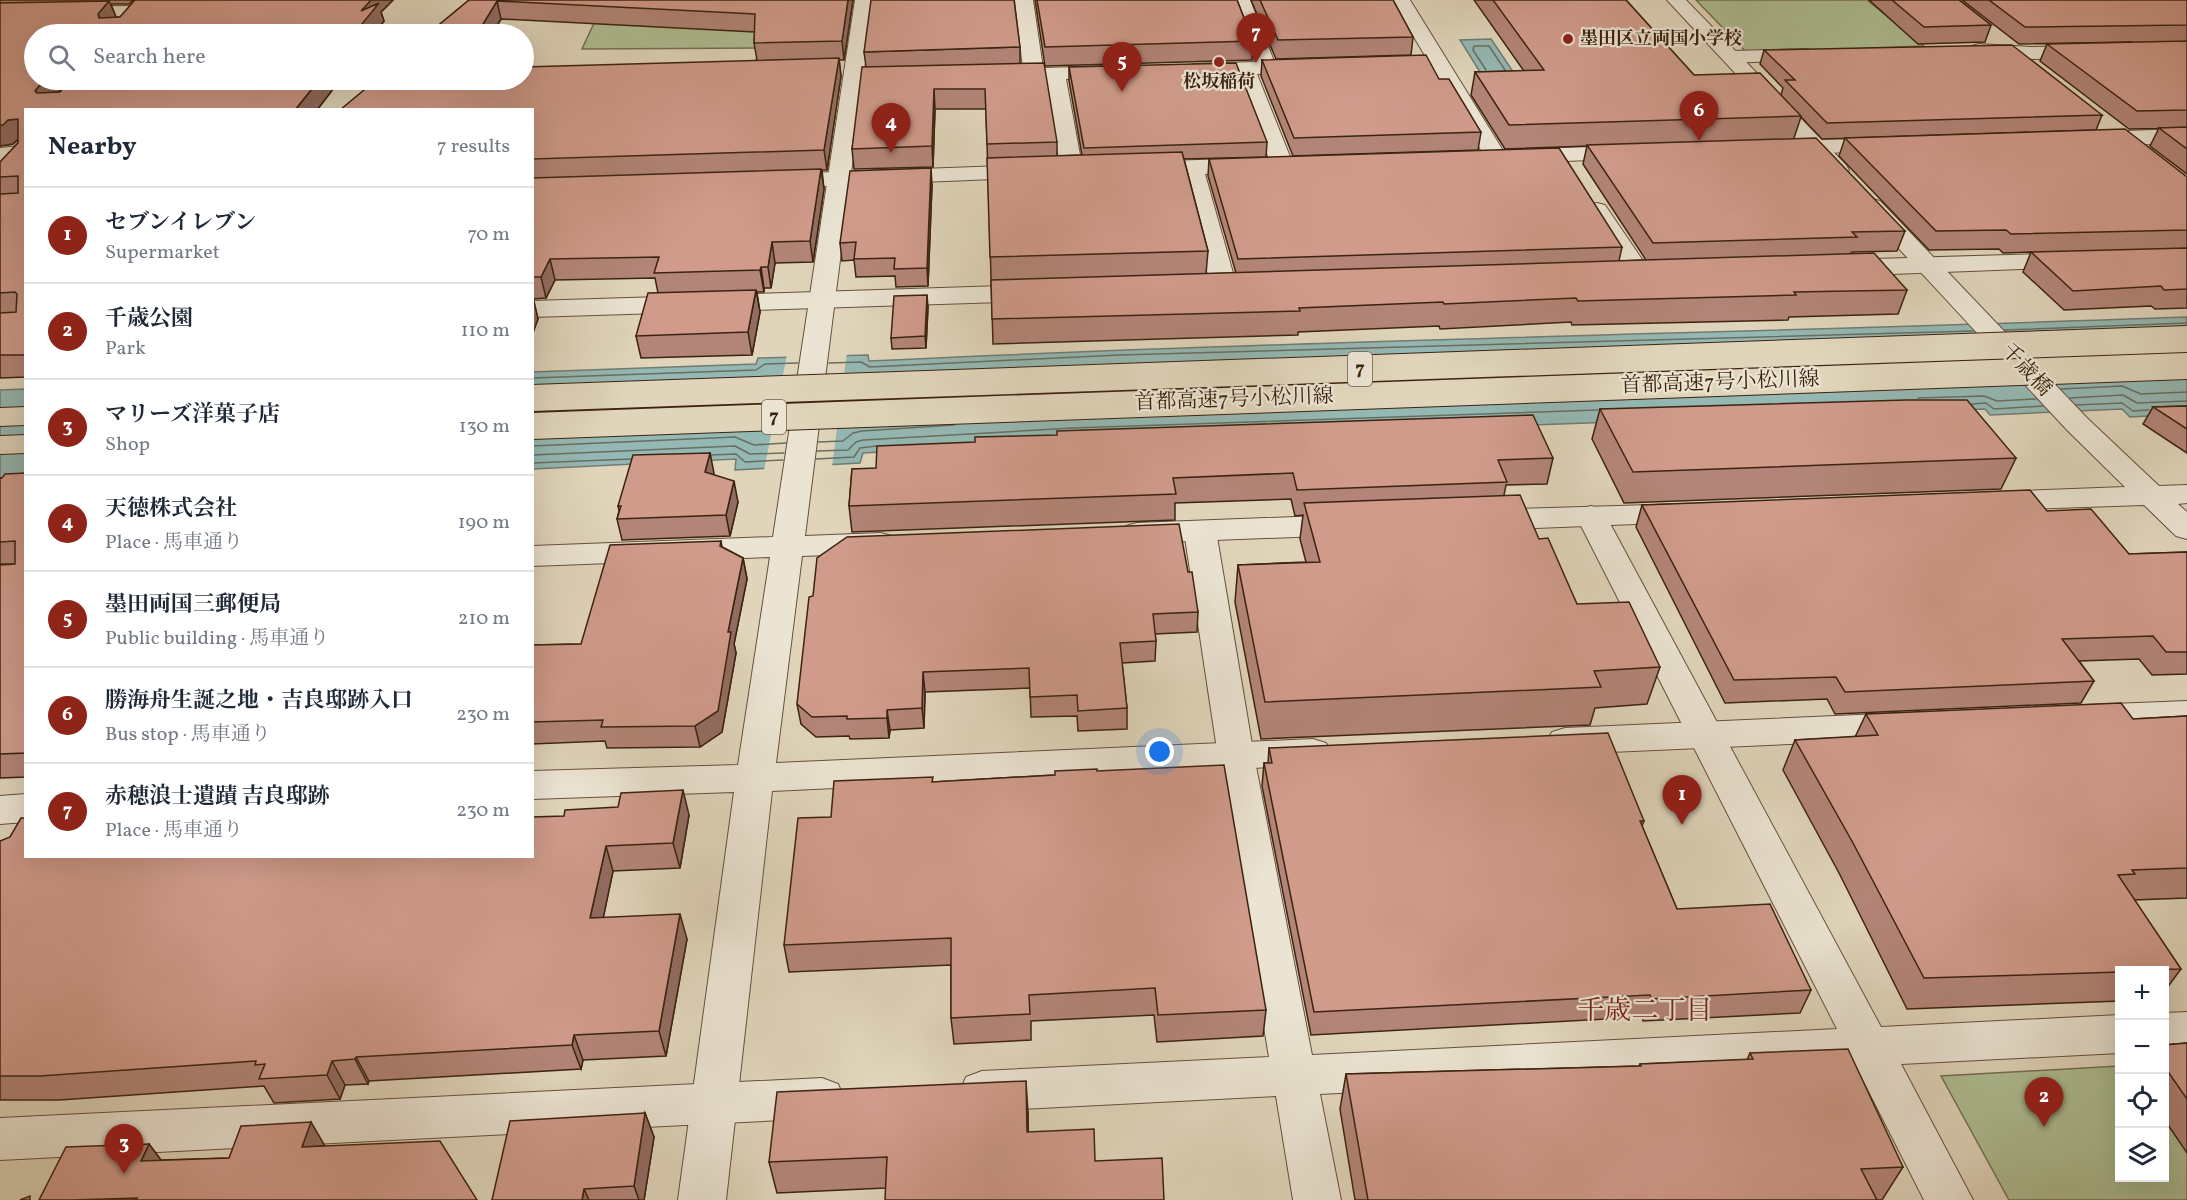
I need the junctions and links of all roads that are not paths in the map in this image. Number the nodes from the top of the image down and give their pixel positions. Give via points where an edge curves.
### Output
1 (864, 0) edge
2 (1024, 0) edge
3 (1241, 0) edge
4 (1401, 0) edge
5 (1676, 0) edge
6 (140, 6) edge
7 (0, 13) edge
8 (125, 24) edge
9 (1989, 33) edge
10 (1962, 51) edge
11 (2109, 51) edge
12 (2014, 53) junction
13 (1823, 55) edge
14 (1731, 57) junction
15 (1416, 63) edge
16 (1439, 63) junction
17 (1324, 66) edge
18 (832, 68) edge
19 (1245, 68) junction
20 (1267, 68) junction
21 (1174, 70) edge
22 (1126, 72) edge
23 (2040, 73) edge
24 (1044, 74) junction
25 (861, 75) junction
26 (977, 76) edge
27 (2102, 122) edge
28 (2187, 136) edge
29 (2123, 138) junction
30 (2071, 140) edge
31 (1910, 144) edge
32 (1816, 147) junction
33 (1759, 149) edge
34 (15, 152) edge
35 (1655, 152) edge
36 (1496, 157) junction
37 (1472, 158) edge
38 (2149, 158) edge
39 (1306, 163) edge
40 (1282, 164) junction
41 (1192, 167) junction
42 (1096, 170) edge
43 (1120, 170) edge
44 (1072, 171) junction
45 (1575, 174) junction
46 (0, 176) edge
47 (840, 179) junction
48 (757, 181) edge
49 (2094, 260) edge
50 (1927, 265) junction
51 (1816, 269) edge
52 (1639, 274) edge
53 (1224, 287) edge
54 (1059, 292) edge
55 (824, 300) junction
56 (534, 309) edge
57 (2187, 339) edge
58 (2187, 366) edge
59 (534, 398) edge
60 (24, 416) edge
61 (0, 417) edge
62 (534, 426) edge
63 (24, 444) edge
64 (0, 445) edge
65 (2187, 494) edge
66 (2151, 495) junction
67 (1960, 502) edge
68 (1710, 512) edge
69 (1591, 516) junction
70 (1457, 521) edge
71 (1376, 524) edge
72 (2187, 529) edge
73 (1200, 531) junction
74 (1106, 534) edge
75 (906, 542) edge
76 (787, 547) junction
77 (534, 556) edge
78 (2187, 714) edge
79 (2057, 719) edge
80 (1938, 725) edge
81 (1704, 734) junction
82 (1536, 742) edge
83 (1340, 751) edge
84 (1236, 756) junction
85 (755, 778) junction
86 (534, 785) edge
87 (24, 808) edge
88 (0, 810) edge
89 (2187, 1031) edge
90 (2169, 1032) edge
91 (2115, 1034) edge
92 (1869, 1048) junction
93 (1294, 1076) junction
94 (949, 1092) edge
95 (866, 1096) edge
96 (715, 1103) junction
97 (0, 1139) edge
98 (702, 1200) edge
99 (1317, 1200) edge
100 (1949, 1200) edge

1 - 25 street
2 - 24 street
3 - 20 street
4 - 16 street
5 - 14 street, 千歳橋
6 - 7 street
6 - 8 street
9 - 12 street
10 - 12 street
11 - 12 street
12 - 23 street
13 - 14 street
14 - 32 street, 千歳橋
15 - 16 street
16 - 36 street
17 - 20 street
18 - 25 street
19 - 20 street
19 - 21 street
19 - 40 street
22 - 24 street
24 - 26 street
24 - 44 street
25 - 47 street
27 - 29 street
28 - 29 street
29 - 30 street
29 - 38 street
31 - 32 street
32 - 33 street
32 - 50 street, 千歳橋
34 - 46 street
35 - 45 street
36 - 37 street
36 - 45 street
39 - 40 street
40 - 41 street
41 - 43 street
41 - 53 street
42 - 44 street
44 - 47 street
45 - 52 street
47 - 48 street
47 - 55 street
49 - 50 street
50 - 51 street
50 - 66 street, 千歳橋
54 - 55 street
55 - 56 street
55 - 76 street, bridge
57 - 59 highway, 首都高速7号小松川線 / 7, bridge
58 - 62 highway, 首都高速7号小松川線 / 7, bridge
60 - 61 highway
63 - 64 highway
65 - 66 street
66 - 67 street
66 - 72 street, 千歳橋
68 - 69 street
69 - 70 street
69 - 81 street
71 - 73 street
73 - 74 street
73 - 84 street
75 - 76 street
76 - 77 street
76 - 85 street
78 - 79 street
80 - 81 street
81 - 82 street
81 - 92 street
83 - 84 street
84 - 85 street
84 - 93 street
85 - 86 street
85 - 96 street
87 - 88 street
89 - 90 street
91 - 92 street
92 - 93 street
92 - 100 street
93 - 94 street
93 - 99 street
95 - 96 street
96 - 97 street
96 - 98 street

